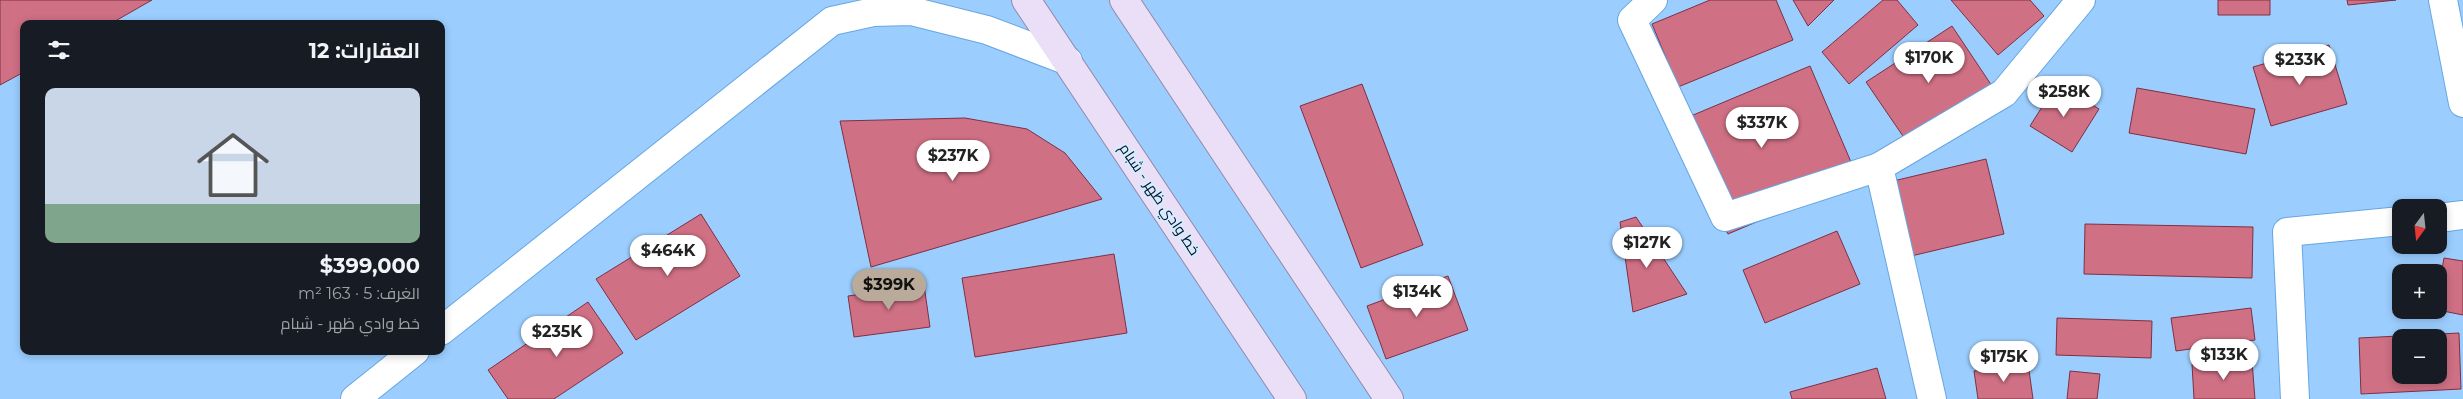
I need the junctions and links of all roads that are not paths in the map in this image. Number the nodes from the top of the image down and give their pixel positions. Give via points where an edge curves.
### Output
1 (1026, 0) edge
2 (1124, 0) edge
3 (1653, 0) edge
4 (2081, 0) edge
5 (2443, 0) edge
6 (1068, 61) junction
7 (2463, 103) edge
8 (1880, 168) junction
9 (2463, 215) edge
10 (2448, 217) edge
11 (2392, 222) edge
12 (445, 327) edge
13 (410, 355) edge
14 (355, 399) edge
15 (1292, 399) edge
16 (1390, 399) edge
17 (1932, 399) edge
18 (2295, 399) edge

1 - 6 main road, خط وادي ظهر - شبام
2 - 16 main road
3 - 8 street via 1632,20 1725,218
4 - 8 street via 2004,93
5 - 7 street
6 - 12 street via 987,30 911,11 873,12 832,21
6 - 15 main road, خط وادي ظهر - شبام
8 - 17 street
9 - 10 street
11 - 18 street via 2287,232
13 - 14 street

